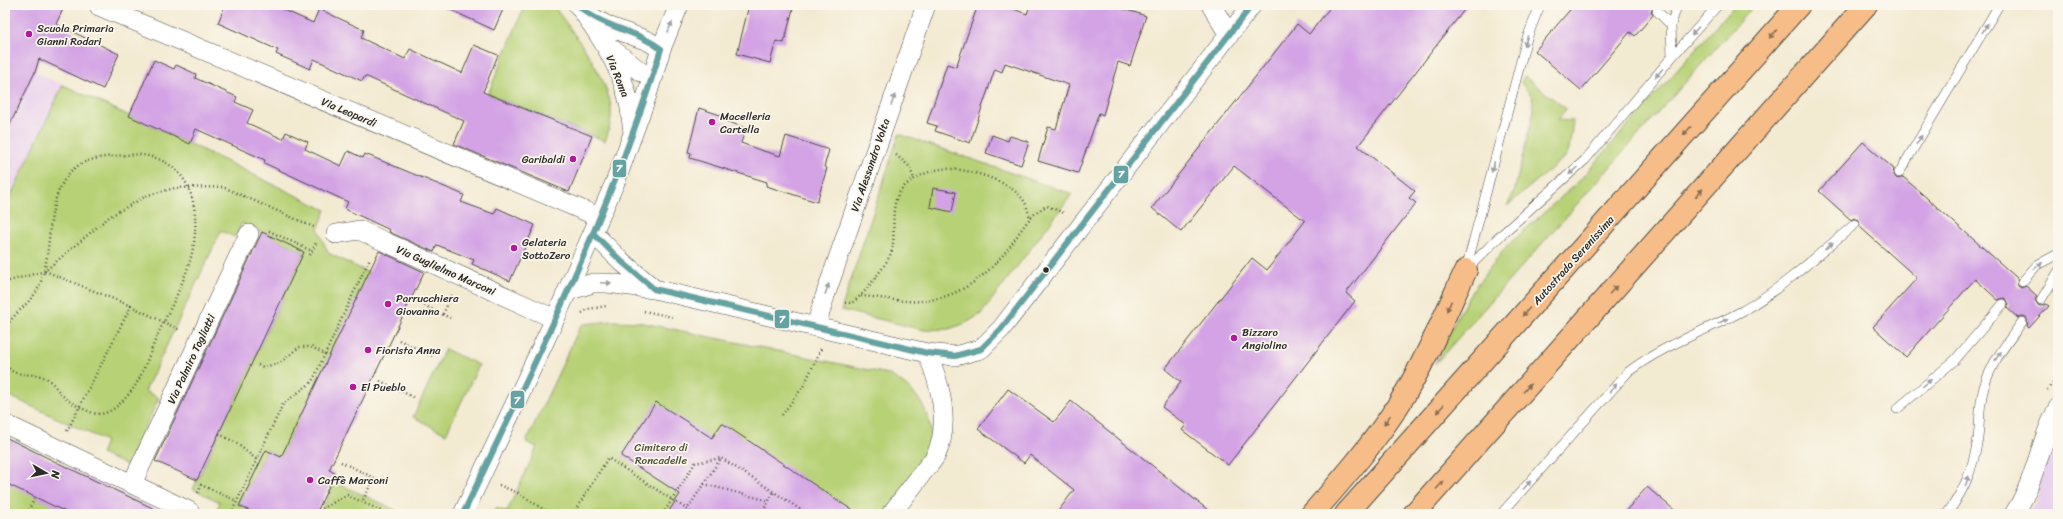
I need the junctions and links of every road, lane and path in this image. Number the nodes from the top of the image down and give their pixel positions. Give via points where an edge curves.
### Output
1 (679, 5) edge
2 (926, 5) edge
3 (1211, 5) edge
4 (1252, 5) edge
5 (1540, 5) edge
6 (1718, 5) edge
7 (1799, 5) edge
8 (1866, 5) edge
9 (1999, 5) edge
10 (99, 6) edge
11 (1677, 6) dead end
12 (580, 9) edge
13 (1657, 11) dead end
14 (1671, 25) junction
15 (1229, 35) junction
16 (604, 43) junction
17 (661, 49) junction
18 (1672, 57) junction
19 (654, 76) junction
20 (633, 133) junction
21 (876, 148) junction
22 (1899, 173) dead end
23 (914, 179) junction
24 (189, 188) junction
25 (1070, 217) dead end
26 (1030, 218) junction
27 (1855, 224) dead end
28 (596, 225) junction
29 (249, 234) joint
30 (336, 234) joint
31 (312, 251) dead end
32 (2058, 254) edge
33 (371, 257) dead end
34 (1466, 270) junction
35 (45, 271) junction
36 (2058, 272) edge
37 (5, 282) edge
38 (2022, 282) dead end
39 (654, 289) junction
40 (568, 290) junction
41 (860, 296) junction
42 (2041, 300) dead end
43 (417, 302) dead end
44 (842, 303) dead end
45 (2003, 304) dead end
46 (131, 306) junction
47 (613, 306) dead end
48 (639, 310) dead end
49 (577, 316) dead end
50 (450, 318) dead end
51 (678, 318) dead end
52 (555, 319) junction
53 (164, 322) junction
54 (2022, 322) dead end
55 (816, 326) junction
56 (5, 329) edge
57 (200, 339) junction
58 (399, 340) dead end
59 (814, 347) dead end
60 (822, 349) junction
61 (829, 350) dead end
62 (927, 353) junction
63 (325, 354) junction
64 (330, 356) dead end
65 (432, 356) dead end
66 (5, 364) edge
67 (258, 365) dead end
68 (380, 381) dead end
69 (413, 397) dead end
70 (79, 406) junction
71 (2058, 408) edge
72 (1897, 409) dead end
73 (782, 415) dead end
74 (5, 424) edge
75 (219, 434) dead end
76 (59, 449) junction
77 (720, 458) junction
78 (256, 460) junction
79 (341, 462) dead end
80 (247, 479) junction
81 (251, 480) dead end
82 (132, 484) junction
83 (496, 484) dead end
84 (704, 484) junction
85 (774, 492) junction
86 (36, 497) dead end
87 (672, 500) junction
88 (237, 501) junction
89 (769, 501) junction
90 (362, 502) junction
91 (687, 510) junction
92 (188, 511) joint
93 (763, 511) dead end
94 (27, 514) edge
95 (231, 514) edge
96 (318, 514) edge
97 (388, 514) edge
98 (463, 514) edge
99 (551, 514) edge
100 (573, 514) edge
101 (663, 514) edge
102 (684, 514) edge
103 (694, 514) edge
104 (807, 514) edge
105 (891, 514) edge
106 (1312, 514) edge
107 (1346, 514) edge
108 (1414, 514) edge
109 (1501, 514) edge
110 (1947, 514) edge
111 (2014, 514) edge

17 -> 1 street
21 -> 2 street, Via Alessandro Volta
3 - 15 street
4 - 15 street
5 -> 34 lane via 1527,38
6 -> 18 lane
7 -> 107 highway, Autostrada Serenissima
108 -> 8 highway
22 -> 9 lane
10 - 28 street, Via Leopardi
11 - 14 lane
12 - 16 street, Via Roma
12 - 17 street, Via Roma via 610,27 648,40
13 - 14 lane
14 - 18 lane
15 - 62 street via 1001,329 981,349 954,356
16 - 19 street, Via Roma via 641,72
16 - 20 street, Via Roma via 627,95
17 - 19 street
18 -> 34 lane via 1585,160
19 - 20 street
20 - 28 street
21 - 23 path via 898,156 909,166
55 -> 21 street, Via Alessandro Volta
23 - 26 path via 940,169 972,172 1003,182 1024,200
23 - 41 path via 899,193 895,206 890,254
24 - 30 path via 222,187 318,229
24 - 35 path via 175,188 148,195 109,217
24 - 35 path via 178,172 159,158 134,154 89,160 78,164 59,190 49,224
24 - 53 path via 195,237 189,264
25 - 26 path via 1060,210 1047,206
26 - 41 path via 984,275 954,295 921,301
109 -> 27 lane via 1628,372 1644,360 1737,314 1778,289
28 - 39 street via 622,261
28 - 40 street
29 - 31 path via 254,224
29 - 57 street, Via Palmiro Togliatti
30 - 52 street, Via Guglielmo Marconi via 359,230
38 -> 32 lane via 2037,265
33 - 63 path
34 -> 106 highway via 1431,345 1399,404 1356,463
35 - 37 path
35 - 46 path
35 - 56 path via 29,302 14,315
36 - 42 lane
40 -> 39 street via 593,283
39 - 55 street
40 - 52 street
41 - 44 path via 850,303
43 - 50 path
72 -> 45 lane via 1955,360
46 - 53 path
46 - 70 path
47 - 49 path via 588,309
48 - 51 path
52 - 98 street
53 - 57 path
53 - 70 path via 134,387 116,408 98,414
110 -> 54 lane via 1963,491 1971,471 1978,439 1982,395 1993,363
55 - 62 street
57 - 82 street, Via Palmiro Togliatti
58 - 65 path
59 - 60 path
60 - 61 path
60 - 73 path via 804,385
62 - 105 street via 936,372 941,399 941,442 936,456
63 - 64 path
63 - 67 path via 311,347 300,347 280,363 263,367
63 - 78 path via 312,382 283,404
66 - 70 path via 12,371 46,378 67,400
68 - 69 path
70 - 76 path
71 - 111 street via 2049,426 2030,485
74 - 76 street
75 - 78 path via 235,442
76 - 82 street
77 - 84 path
77 - 85 path
77 - 87 path via 695,463
78 - 80 path
79 - 90 path via 374,478
80 - 81 path
80 - 88 path
82 - 92 street
83 - 99 path via 518,493
84 - 89 path
84 - 91 path
85 - 89 path
85 - 104 path
86 - 94 path
87 - 91 path
87 - 100 path via 608,458
87 - 101 path
88 - 92 path via 202,485
88 - 95 path
89 - 93 path
90 - 96 path via 347,495 318,511
90 - 97 path
91 - 102 path
91 - 103 path

